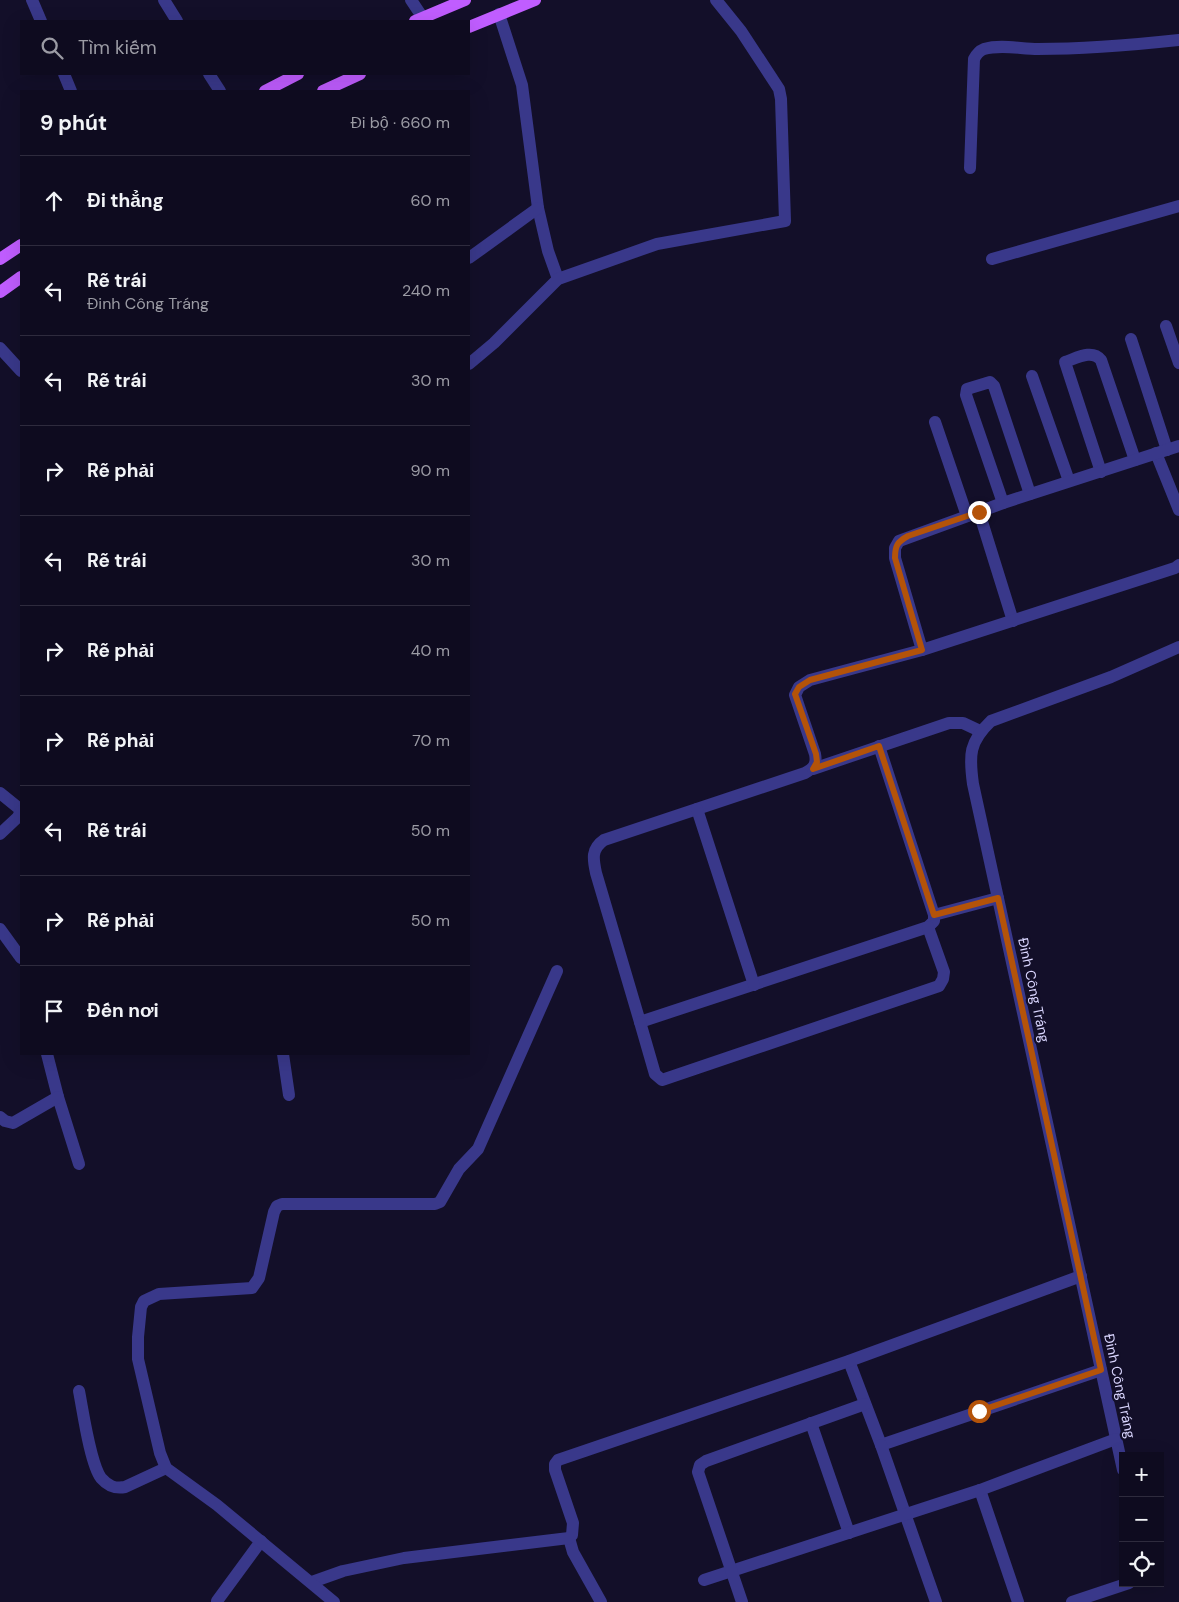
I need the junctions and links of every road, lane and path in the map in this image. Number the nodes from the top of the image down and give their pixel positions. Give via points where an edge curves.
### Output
1 (32, 0) edge
2 (164, 0) edge
3 (411, 0) edge
4 (465, 0) edge
5 (716, 0) edge
6 (531, 1) edge
7 (499, 14) junction
8 (41, 20) edge
9 (176, 20) edge
10 (419, 20) edge
11 (470, 27) edge
12 (1179, 40) edge
13 (64, 75) edge
14 (211, 75) edge
15 (296, 75) edge
16 (358, 75) edge
17 (71, 90) edge
18 (219, 90) edge
19 (267, 90) edge
20 (328, 90) edge
21 (970, 168) dead end
22 (1179, 206) edge
23 (538, 208) junction
24 (20, 246) edge
25 (470, 257) edge
26 (0, 259) edge
27 (992, 259) dead end
28 (20, 278) edge
29 (558, 279) junction
30 (0, 292) edge
31 (1166, 326) dead end
32 (1131, 339) dead end
33 (0, 348) edge
34 (470, 363) edge
35 (1179, 363) edge
36 (20, 371) edge
37 (1032, 376) dead end
38 (935, 422) dead end
39 (1179, 446) edge
40 (1161, 452) junction
41 (1135, 460) junction
42 (1100, 472) junction
43 (1069, 481) junction
44 (1030, 494) junction
45 (1003, 503) junction
46 (1179, 510) edge
47 (973, 514) junction
48 (1179, 565) edge
49 (1013, 621) junction
50 (1179, 647) edge
51 (922, 650) junction
52 (980, 731) junction
53 (879, 746) junction
54 (813, 769) junction
55 (0, 793) edge
56 (697, 809) junction
57 (20, 815) edge
58 (0, 834) edge
59 (998, 898) junction
60 (934, 915) junction
61 (928, 927) junction
62 (0, 928) edge
63 (20, 957) edge
64 (557, 971) dead end
65 (754, 985) junction
66 (640, 1022) junction
67 (47, 1055) edge
68 (283, 1055) edge
69 (289, 1095) dead end
70 (58, 1097) junction
71 (0, 1117) edge
72 (79, 1164) dead end
73 (1081, 1276) junction
74 (849, 1361) junction
75 (1101, 1370) junction
76 (79, 1391) dead end
77 (865, 1404) junction
78 (811, 1423) junction
79 (1116, 1439) junction
80 (881, 1445) junction
81 (1119, 1452) edge
82 (166, 1468) junction
83 (980, 1490) junction
84 (904, 1514) junction
85 (849, 1533) junction
86 (569, 1538) junction
87 (261, 1541) junction
88 (731, 1571) junction
89 (704, 1580) dead end
90 (312, 1582) junction
91 (1122, 1587) edge
92 (1107, 1596) edge
93 (217, 1601) edge
94 (334, 1602) edge
95 (601, 1602) edge
96 (742, 1602) edge
97 (936, 1602) edge
98 (1018, 1602) edge
99 (1072, 1602) edge

1 - 8 street
2 - 9 street
3 - 10 street
4 - 10 main road
5 - 29 street via 779,88 785,221 657,244
6 - 7 main road
7 - 11 main road
7 - 23 street via 522,84
12 - 21 street via 1098,47 983,49 974,59
13 - 17 street
14 - 18 street
15 - 19 main road
16 - 20 main road
22 - 27 street
23 - 25 street
23 - 29 street
24 - 26 main road
28 - 30 main road
29 - 34 street
31 - 35 street
32 - 40 street
33 - 36 street
37 - 43 street
38 - 47 street
39 - 40 street
40 - 41 street
40 - 46 street
41 - 42 street
41 - 42 street via 1102,360 1093,354 1065,362
42 - 43 street
43 - 44 street
44 - 45 street
44 - 45 street via 993,383 967,389
45 - 47 street
47 - 49 street
47 - 51 street via 908,536 895,548 895,558
48 - 49 street
49 - 51 street
50 - 52 street via 1112,677 992,720
51 - 54 street via 810,680 799,687 795,694 797,704 816,754 817,762
52 - 53 street via 964,723 949,723
52 - 59 street, Đinh Công Tráng via 970,760
53 - 54 street
53 - 60 street
54 - 56 street
55 - 57 street
56 - 65 street
56 - 66 street via 604,840 595,849 596,873
57 - 58 street
59 - 60 street
59 - 73 street, Đinh Công Tráng
60 - 61 street via 934,921
61 - 65 street
61 - 66 street via 944,972 939,986 662,1080 655,1074
62 - 63 street
64 - 82 street via 478,1149 459,1169 440,1202 282,1204 274,1212 259,1278 252,1288 158,1294 144,1301 138,1359
65 - 66 street
67 - 70 street
68 - 69 street
70 - 71 street via 12,1123
70 - 72 street
73 - 74 street
73 - 75 street, Đinh Công Tráng
74 - 77 street
74 - 86 street via 558,1460 555,1470 573,1523
75 - 79 street, Đinh Công Tráng
75 - 80 street
76 - 82 street via 94,1461 101,1477 111,1487 125,1487
77 - 78 street
77 - 80 street
78 - 85 street
78 - 88 street via 700,1465 698,1472
79 - 81 street, Đinh Công Tráng
79 - 83 street
80 - 84 street
82 - 87 street
83 - 84 street
83 - 98 street
84 - 85 street
84 - 97 street
85 - 88 street
86 - 90 street via 404,1558 343,1571
86 - 95 street via 572,1552
87 - 90 street
87 - 93 street
88 - 89 street
88 - 96 street
90 - 94 street
91 - 92 street
92 - 99 street

